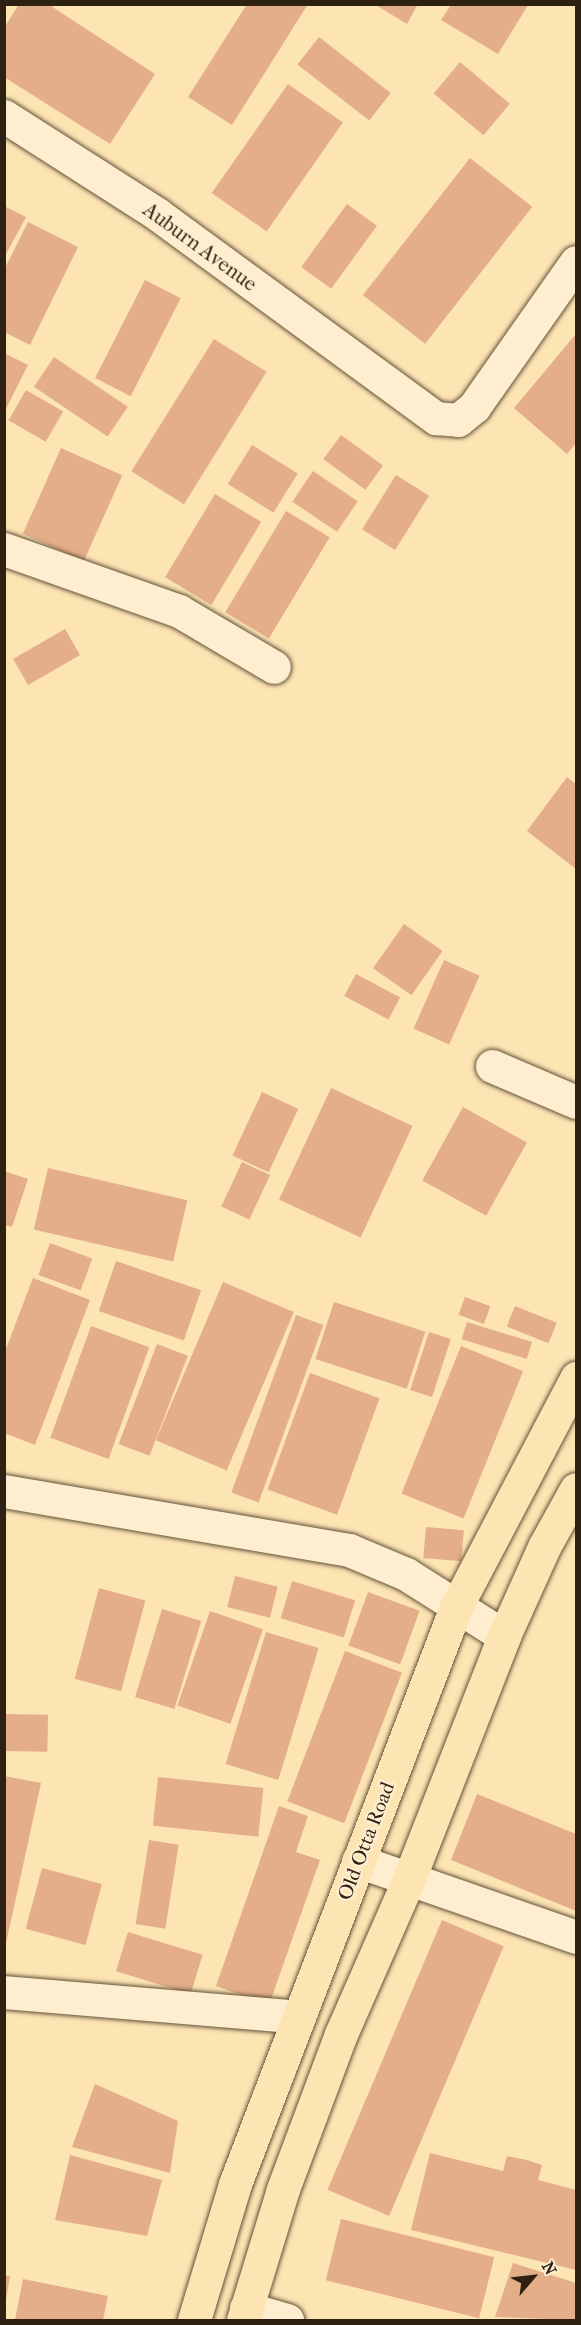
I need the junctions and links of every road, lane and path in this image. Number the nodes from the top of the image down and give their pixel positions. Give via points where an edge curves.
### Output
1 (4, 116) edge
2 (576, 262) edge
3 (4, 549) edge
4 (273, 667) dead end
5 (492, 1066) dead end
6 (576, 1102) edge
7 (576, 1378) edge
8 (576, 1489) edge
9 (4, 1491) edge
10 (456, 1607) junction
11 (504, 1636) junction
12 (358, 1862) junction
13 (409, 1880) junction
14 (576, 1937) edge
15 (4, 1992) edge
16 (298, 2017) junction
17 (244, 2314) edge
18 (194, 2320) edge
19 (287, 2320) edge

1 - 2 street, Auburn Avenue via 157,214 436,418 458,420 474,407
3 - 4 street via 179,611
5 - 6 street
7 - 10 main road, Old Otta Road
8 - 11 main road via 543,1547
9 - 10 street via 349,1550 406,1574
10 - 11 street
10 - 12 main road, Old Otta Road
11 - 13 main road
12 - 13 street
12 - 16 main road, Old Otta Road
13 - 14 street
13 - 17 main road via 325,2079 283,2190
15 - 16 street
16 - 18 main road, Old Otta Road via 234,2184
17 - 19 street

